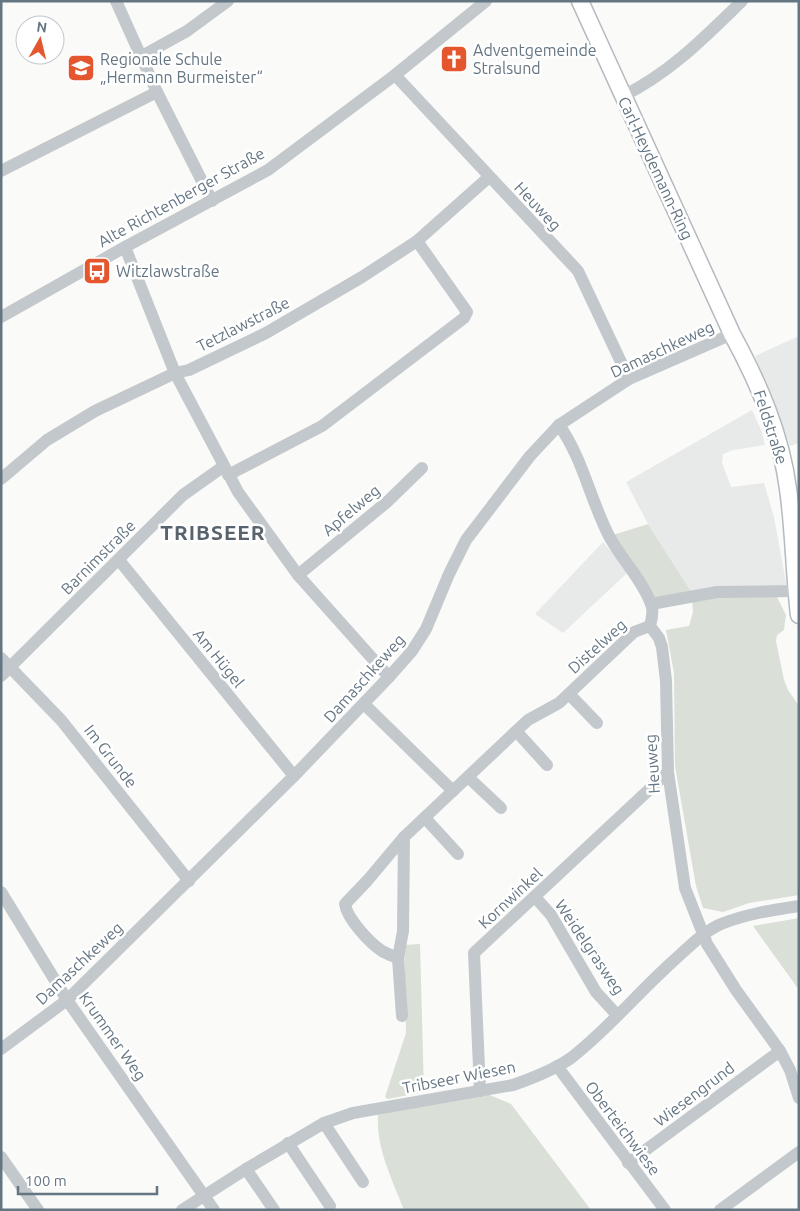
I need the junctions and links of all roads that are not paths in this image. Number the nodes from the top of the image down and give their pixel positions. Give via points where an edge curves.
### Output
1 (116, 1) edge
2 (228, 1) edge
3 (486, 1) edge
4 (580, 1) edge
5 (742, 1) edge
6 (142, 56) junction
7 (395, 75) junction
8 (157, 92) junction
9 (623, 96) junction
10 (1, 171) edge
11 (489, 177) junction
12 (212, 201) junction
13 (417, 241) junction
14 (125, 246) junction
15 (1, 317) edge
16 (732, 334) junction
17 (175, 373) junction
18 (629, 379) junction
19 (559, 425) junction
20 (422, 468) dead end
21 (226, 471) junction
22 (1, 480) edge
23 (119, 560) junction
24 (298, 575) junction
25 (651, 604) junction
26 (798, 604) edge
27 (650, 626) junction
28 (1, 658) edge
29 (6, 672) edge
30 (389, 677) junction
31 (569, 694) junction
32 (364, 704) junction
33 (597, 723) dead end
34 (517, 732) junction
35 (547, 765) dead end
36 (668, 772) junction
37 (294, 776) junction
38 (468, 777) junction
39 (452, 791) junction
40 (500, 808) dead end
41 (425, 818) junction
42 (404, 837) junction
43 (458, 854) dead end
44 (189, 881) junction
45 (1, 892) edge
46 (535, 897) junction
47 (799, 906) edge
48 (702, 935) junction
49 (398, 958) junction
50 (67, 1000) junction
51 (617, 1015) junction
52 (402, 1016) dead end
53 (1, 1049) edge
54 (780, 1051) junction
55 (557, 1066) junction
56 (480, 1091) junction
57 (799, 1098) edge
58 (324, 1124) junction
59 (288, 1143) junction
60 (799, 1152) edge
61 (1, 1157) edge
62 (628, 1164) junction
63 (246, 1169) junction
64 (363, 1182) dead end
65 (204, 1195) junction
66 (330, 1206) dead end
67 (38, 1210) edge
68 (182, 1210) edge
69 (214, 1210) edge
70 (274, 1210) edge
71 (664, 1210) edge
72 (720, 1210) edge

1 - 6 street
2 - 6 street via 187,31
3 - 7 street, Alte Richtenberger Straße
4 - 9 main road, Carl-Heydemann-Ring
5 - 9 street via 689,53 647,84
6 - 8 street
7 - 11 street, Heuweg
7 - 12 street, Alte Richtenberger Straße via 268,170
8 - 10 street
8 - 12 street
9 - 16 main road, Carl-Heydemann-Ring
11 - 13 street, Tetzlawstraße
11 - 18 street, Heuweg via 578,271
12 - 14 street, Alte Richtenberger Straße
13 - 17 street, Tetzlawstraße via 266,333 189,370
13 - 21 street, Barnimstraße via 467,312 464,318 322,426
14 - 15 street, Alte Richtenberger Straße
14 - 17 street
16 - 18 street, Damaschkeweg
16 - 26 main road, Feldstraße via 763,398 782,459 788,488
17 - 21 street
17 - 22 street, Tetzlawstraße via 95,411 47,440
18 - 19 street, Damaschkeweg
19 - 25 street via 571,441 609,536
19 - 30 street, Damaschkeweg via 530,456 466,540 426,629
20 - 24 street, Apfelweg via 387,502
21 - 23 street, Barnimstraße via 183,495
21 - 24 street
23 - 29 street, Barnimstraße
23 - 37 street, Am Hügel
24 - 30 street
25 - 26 street via 717,592
25 - 27 street
27 - 31 street, Distelweg via 634,632
27 - 36 street, Heuweg via 660,638 665,664
28 - 29 street, Im Grunde
29 - 44 street, Im Grunde via 61,720
30 - 32 street, Damaschkeweg
31 - 33 street, Distelweg
31 - 34 street, Distelweg via 528,720
32 - 37 street, Damaschkeweg
32 - 39 street
34 - 35 street
34 - 38 street, Distelweg
36 - 46 street, Kornwinkel
36 - 48 street, Heuweg via 685,888
37 - 44 street, Damaschkeweg
38 - 39 street, Distelweg
38 - 40 street
39 - 41 street, Distelweg
41 - 42 street, Distelweg
41 - 43 street
42 - 49 street via 403,931
42 - 49 street, Distelweg via 345,904 356,925 369,939 383,952
44 - 50 street, Damaschkeweg
45 - 50 street, Krummer Weg
46 - 51 street, Weidelgrasweg via 550,915 596,992
46 - 56 street, Kornwinkel via 474,953
47 - 48 street, Tribseer Wiesen via 744,916
48 - 51 street, Tribseer Wiesen
48 - 54 street, Heuweg
49 - 52 street
50 - 53 street, Damaschkeweg
50 - 65 street, Krummer Weg
51 - 55 street, Tribseer Wiesen
54 - 57 street, Heuweg
54 - 62 street, Wiesengrund
55 - 56 street, Tribseer Wiesen via 513,1085
55 - 62 street, Oberteichwiese
56 - 58 street, Tribseer Wiesen via 354,1113
58 - 59 street, Tribseer Wiesen
58 - 64 street
59 - 63 street, Tribseer Wiesen
59 - 66 street
60 - 72 street
61 - 67 street
62 - 71 street, Oberteichwiese
63 - 65 street, Tribseer Wiesen
63 - 70 street
65 - 68 street, Tribseer Wiesen
65 - 69 street, Krummer Weg

